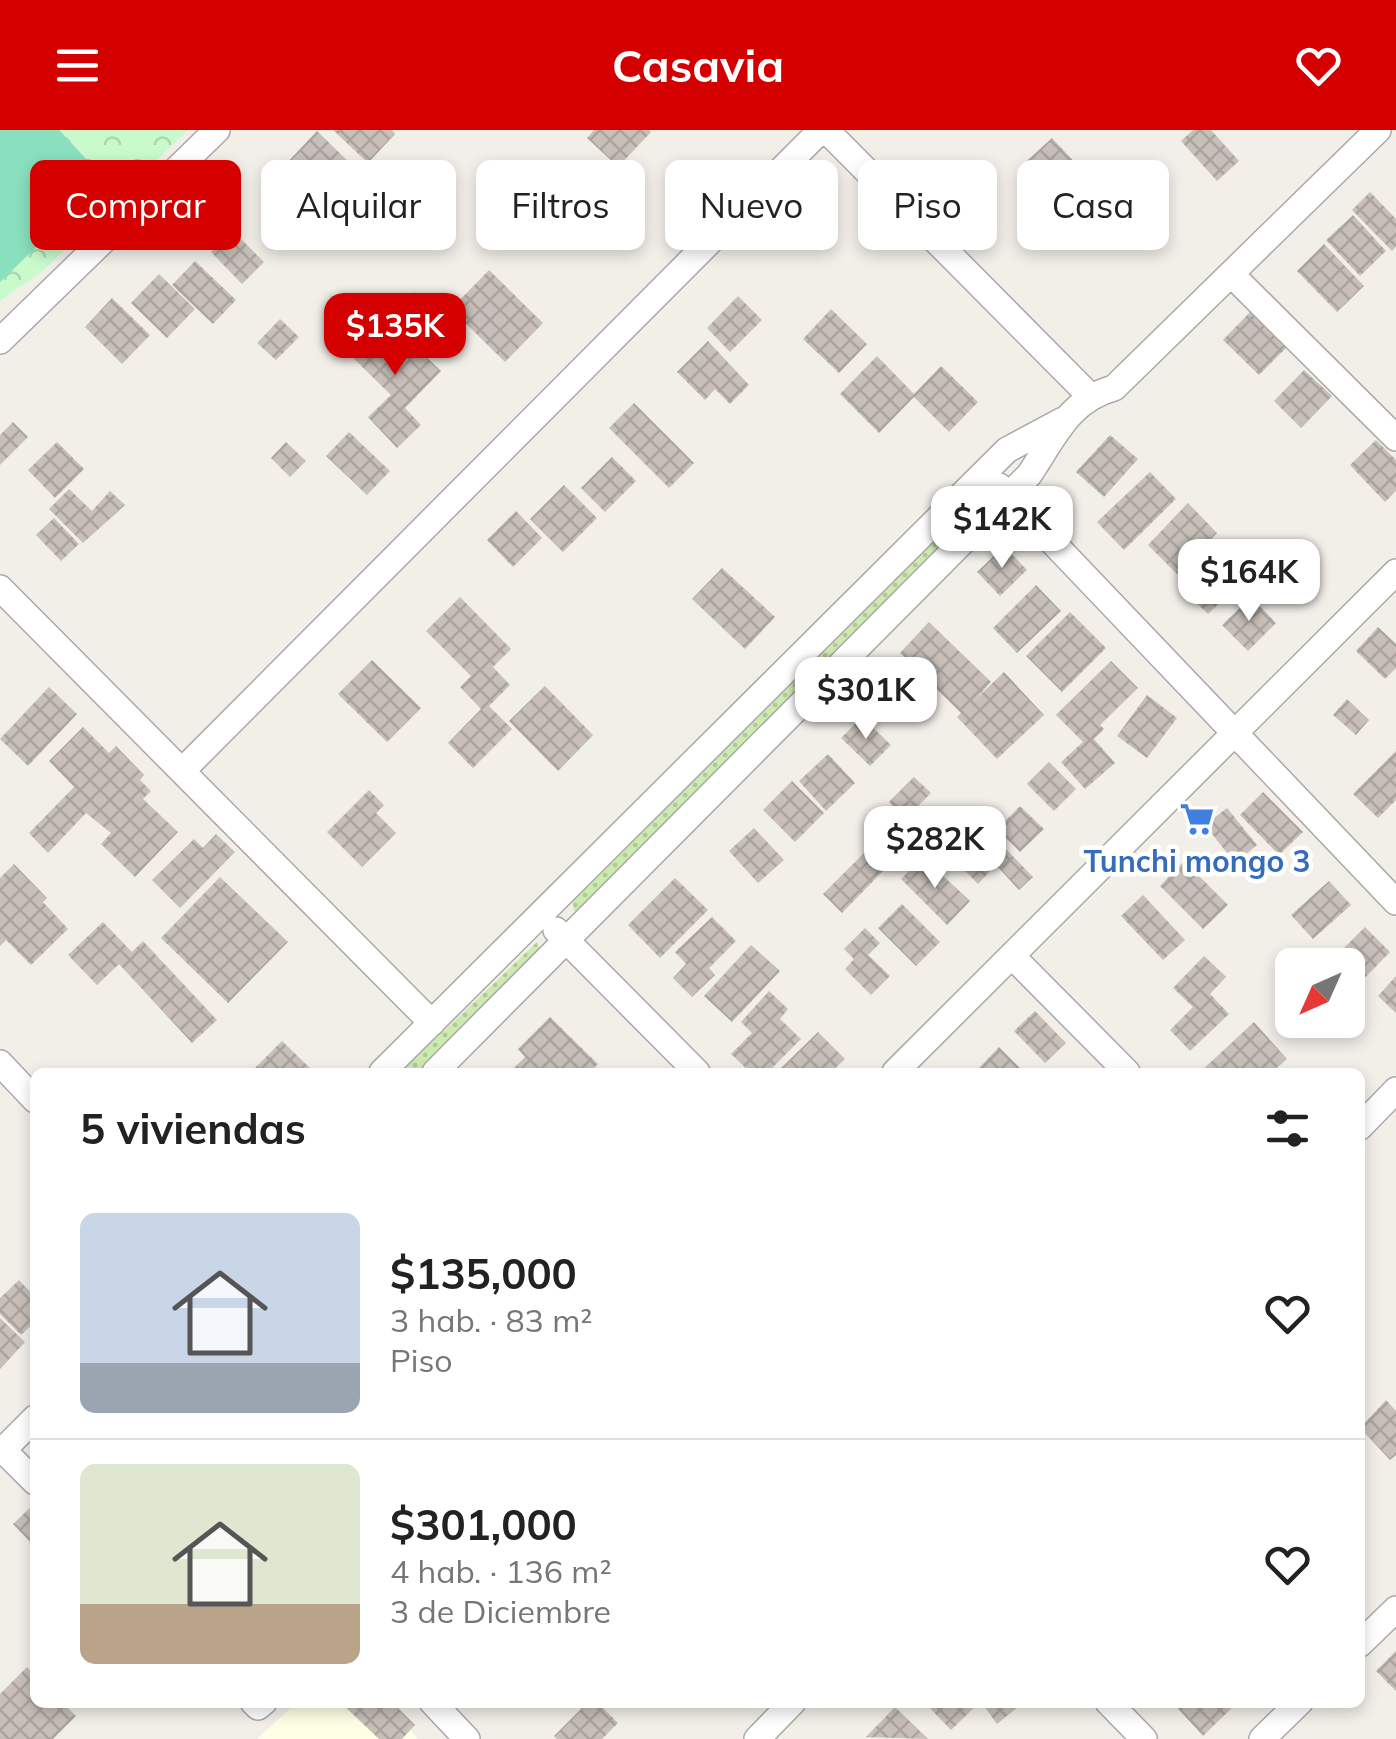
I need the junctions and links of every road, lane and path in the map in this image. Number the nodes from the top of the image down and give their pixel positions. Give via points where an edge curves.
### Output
1 (216, 130) edge
2 (823, 130) edge
3 (1378, 130) edge
4 (1232, 275) junction
5 (0, 341) edge
6 (1089, 395) junction
7 (1067, 417) junction
8 (1396, 438) edge
9 (985, 472) junction
10 (1008, 496) junction
11 (1396, 572) edge
12 (0, 588) edge
13 (1234, 734) junction
14 (182, 771) junction
15 (1396, 902) edge
16 (540, 916) junction
17 (567, 940) junction
18 (1012, 956) junction
19 (432, 1023) junction
20 (0, 1064) edge
21 (386, 1068) edge
22 (440, 1068) edge
23 (692, 1068) edge
24 (899, 1068) edge
25 (1124, 1068) edge
26 (1396, 1090) edge
27 (30, 1095) edge
28 (1365, 1122) edge
29 (30, 1423) edge
30 (2, 1452) edge
31 (30, 1476) edge
32 (1396, 1608) edge
33 (1365, 1639) edge
34 (438, 1708) edge
35 (788, 1708) edge
36 (1114, 1708) edge
37 (1294, 1708) edge
38 (467, 1739) edge
39 (757, 1739) edge
40 (1144, 1739) edge
41 (1262, 1739) edge

1 - 5 street
2 - 6 street
2 - 14 street
3 - 4 street
4 - 6 street via 1114,388
4 - 8 street
6 - 7 street
7 - 9 street via 1007,450
7 - 10 street
9 - 10 street
9 - 16 street
10 - 13 street
10 - 17 street
11 - 13 street
12 - 14 street
13 - 15 street
13 - 18 street
14 - 19 street
16 - 17 street
16 - 19 street
17 - 22 street
17 - 23 street
18 - 24 street
18 - 25 street
19 - 21 street
20 - 27 street
26 - 28 street
29 - 30 street
30 - 31 street
32 - 33 street
34 - 38 street
35 - 39 street
36 - 40 street
37 - 41 street

